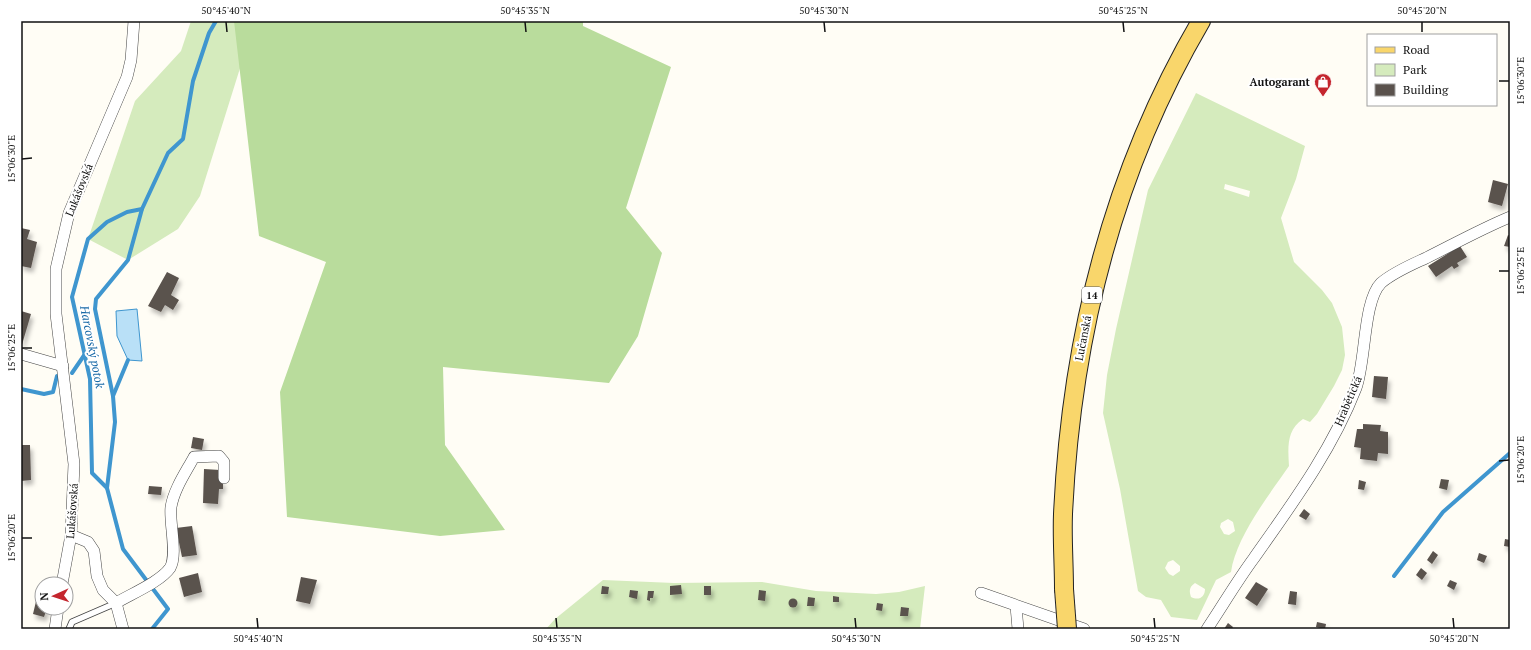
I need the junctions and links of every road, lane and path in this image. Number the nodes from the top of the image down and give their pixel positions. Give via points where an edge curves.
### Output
1 (134, 21) edge
2 (1201, 21) edge
3 (1510, 217) edge
4 (21, 354) edge
5 (64, 366) junction
6 (224, 478) dead end
7 (71, 535) junction
8 (63, 576) edge
9 (981, 593) dead end
10 (116, 603) junction
11 (1016, 606) junction
12 (56, 616) edge
13 (54, 629) edge
14 (69, 629) edge
15 (123, 629) edge
16 (1018, 629) edge
17 (1067, 629) edge
18 (1084, 629) edge
19 (1207, 629) edge

1 - 5 street, Lukášovská via 131,60 126,77 69,213 62,238 56,269 55,298
2 - 17 main road, Lučanská / 14, bridge via 1160,100 1133,165 1117,207 1091,298 1080,352 1067,449 1063,516
3 - 19 street, Hrabětická via 1399,272 1382,283 1374,292 1356,388 1336,429 1316,469
4 - 5 street
5 - 7 street, Lukášovská via 74,464
6 - 10 street via 224,462 219,456 194,457 171,507 171,567 162,576
7 - 8 street, Lukášovská
7 - 10 street via 88,542 94,551 97,576 103,590
9 - 11 street
10 - 14 lane via 72,622
10 - 15 street
11 - 16 street
11 - 18 street
12 - 13 street

